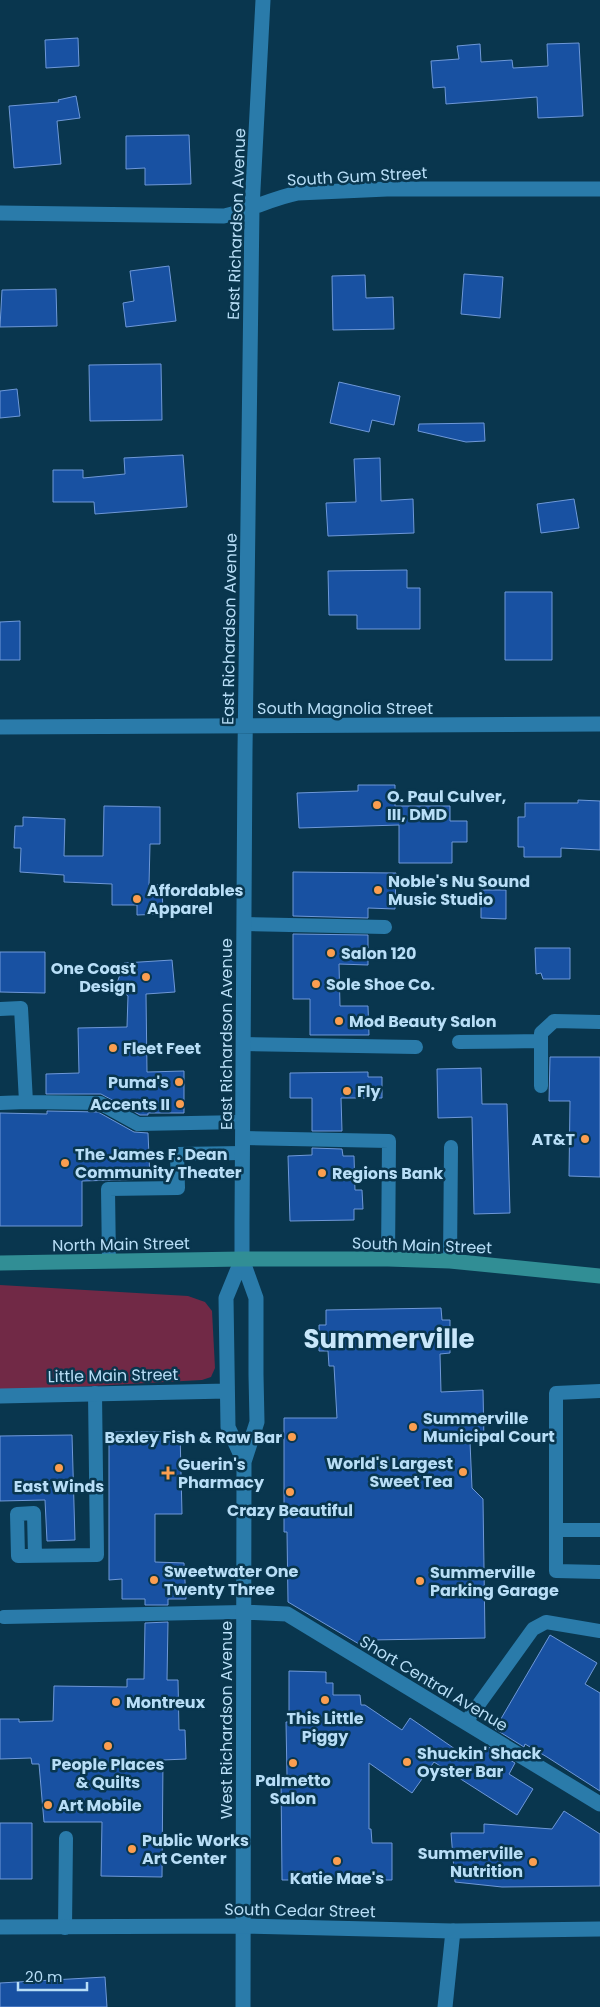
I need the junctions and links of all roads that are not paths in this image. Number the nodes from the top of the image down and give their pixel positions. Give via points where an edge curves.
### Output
1 (264, 0) edge
2 (600, 189) edge
3 (252, 208) junction
4 (0, 213) edge
5 (600, 724) edge
6 (246, 726) junction
7 (0, 727) edge
8 (244, 924) junction
9 (386, 927) dead end
10 (0, 1009) edge
11 (600, 1022) edge
12 (541, 1041) junction
13 (459, 1042) dead end
14 (243, 1044) junction
15 (416, 1047) dead end
16 (541, 1086) dead end
17 (26, 1102) junction
18 (0, 1103) edge
19 (242, 1122) junction
20 (242, 1138) junction
21 (451, 1148) dead end
22 (242, 1153) junction
23 (242, 1259) junction
24 (388, 1259) junction
25 (109, 1261) junction
26 (450, 1262) junction
27 (0, 1263) edge
28 (600, 1276) edge
29 (227, 1390) junction
30 (600, 1391) edge
31 (95, 1392) junction
32 (0, 1396) edge
33 (244, 1462) junction
34 (556, 1530) junction
35 (600, 1530) edge
36 (35, 1556) dead end
37 (600, 1572) edge
38 (244, 1612) junction
39 (4, 1617) dead end
40 (600, 1631) edge
41 (470, 1725) junction
42 (600, 1804) edge
43 (66, 1838) dead end
44 (244, 1926) junction
45 (0, 1927) edge
46 (65, 1928) junction
47 (600, 1929) edge
48 (453, 1931) junction
49 (243, 2007) edge
50 (445, 2007) edge

1 - 3 street, East Richardson Avenue
2 - 3 street, South Gum Street via 387,189 298,193
3 - 4 street, South Gum Street via 224,216
3 - 6 street, East Richardson Avenue
5 - 6 street, South Magnolia Street
6 - 7 street, South Magnolia Street
6 - 8 street, East Richardson Avenue
8 - 9 lane
8 - 14 street, East Richardson Avenue
10 - 17 lane via 21,1008
11 - 12 lane via 554,1021 541,1033
12 - 13 lane
12 - 16 lane
14 - 15 lane
14 - 19 street, East Richardson Avenue
17 - 18 lane
17 - 19 lane via 100,1103 138,1124
19 - 20 street, East Richardson Avenue
20 - 22 street, East Richardson Avenue
20 - 24 lane via 389,1141
21 - 26 lane
22 - 23 street, East Richardson Avenue
22 - 25 lane via 177,1154 178,1188 108,1189
23 - 24 main road, South Main Street
23 - 25 main road, North Main Street
23 - 29 street, West Richardson Avenue via 226,1298
23 - 33 street, West Richardson Avenue via 256,1298 257,1422
24 - 26 main road, South Main Street
25 - 27 main road, North Main Street
26 - 28 main road, South Main Street
29 - 31 street, Little Main Street
29 - 33 street, West Richardson Avenue via 228,1427
30 - 34 lane via 556,1393
31 - 32 street, Little Main Street
31 - 36 lane via 97,1555
33 - 38 street, West Richardson Avenue
34 - 35 lane
34 - 37 lane via 556,1571
38 - 39 lane
38 - 41 street, Short Central Avenue via 287,1614
38 - 44 street, West Richardson Avenue
40 - 41 lane via 546,1622 533,1629
41 - 42 street, Short Central Avenue
43 - 46 lane
44 - 46 street, South Cedar Street
44 - 48 street, South Cedar Street
44 - 49 street, West Richardson Avenue
45 - 46 street, South Cedar Street
47 - 48 street, South Cedar Street
48 - 50 street

